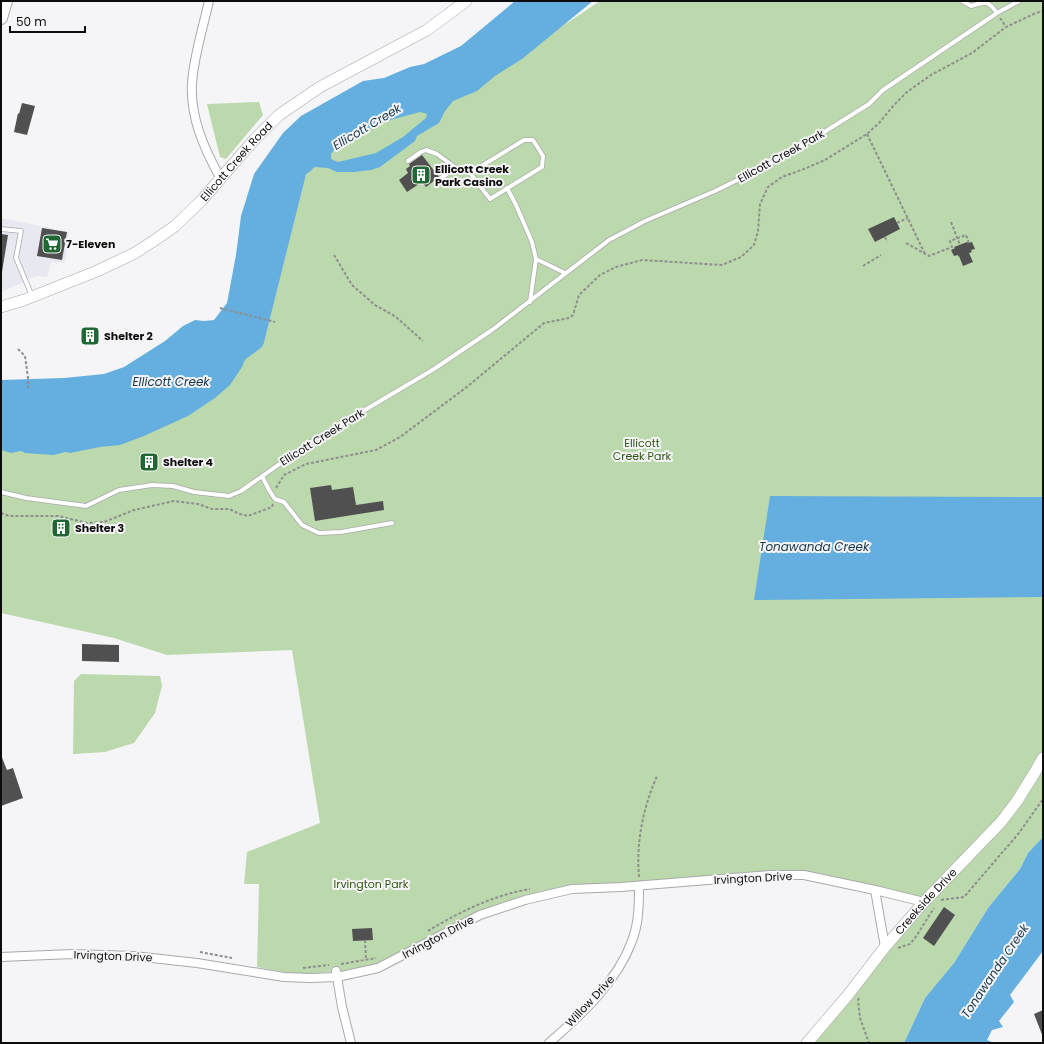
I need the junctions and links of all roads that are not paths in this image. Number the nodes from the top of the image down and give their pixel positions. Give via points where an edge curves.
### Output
1 (209, 1) edge
2 (466, 1) edge
3 (962, 1) edge
4 (1019, 1) edge
5 (4, 3) edge
6 (997, 13) junction
7 (1, 18) edge
8 (408, 160) dead end
9 (456, 168) junction
10 (470, 173) junction
11 (441, 178) dead end
12 (221, 179) junction
13 (507, 188) junction
14 (1, 229) edge
15 (536, 259) junction
16 (565, 273) junction
17 (32, 297) junction
18 (530, 302) junction
19 (1, 307) edge
20 (262, 476) junction
21 (1, 492) edge
22 (392, 522) dead end
23 (1043, 758) edge
24 (639, 886) junction
25 (875, 890) junction
26 (924, 902) junction
27 (890, 950) junction
28 (1, 957) edge
29 (337, 974) junction
30 (351, 1043) edge
31 (549, 1043) edge
32 (806, 1043) edge

1 - 12 street via 194,66 192,101 200,136
2 - 12 street, Ellicott Creek Road via 427,30 320,87 279,115
3 - 6 lane via 971,6 985,2 992,5
4 - 6 lane, Ellicott Creek Park
5 - 7 main road
6 - 16 lane, Ellicott Creek Park via 883,90 869,104 821,134 715,191 645,221 609,240
8 - 9 lane via 426,150 437,154
9 - 10 lane
9 - 11 lane
10 - 13 lane via 490,199
10 - 13 lane via 524,140 533,140 543,156 542,167
12 - 17 street, Ellicott Creek Road via 175,226 135,253 97,272
13 - 15 lane via 522,217
14 - 17 lane via 20,231 16,258
15 - 16 lane
15 - 18 lane
16 - 18 lane, Ellicott Creek Park
17 - 19 street, Ellicott Creek Road
18 - 20 lane, Ellicott Creek Park via 434,369 311,442
20 - 21 lane, Ellicott Creek Park via 229,496 152,485 119,490 86,506
20 - 22 lane via 275,499 284,502 302,525 319,533 342,532
23 - 26 street, Creekside Drive via 1001,822
24 - 25 street, Irvington Drive via 771,875 804,875
24 - 29 street, Irvington Drive via 572,889 525,900 480,914 378,968
24 - 31 street, Willow Drive via 637,921 626,957 604,988
25 - 26 street, Irvington Drive
25 - 27 street
26 - 27 street, Creekside Drive
27 - 32 street, Creekside Drive
28 - 29 street, Irvington Drive via 72,954 134,956 284,977 310,978
29 - 30 street

